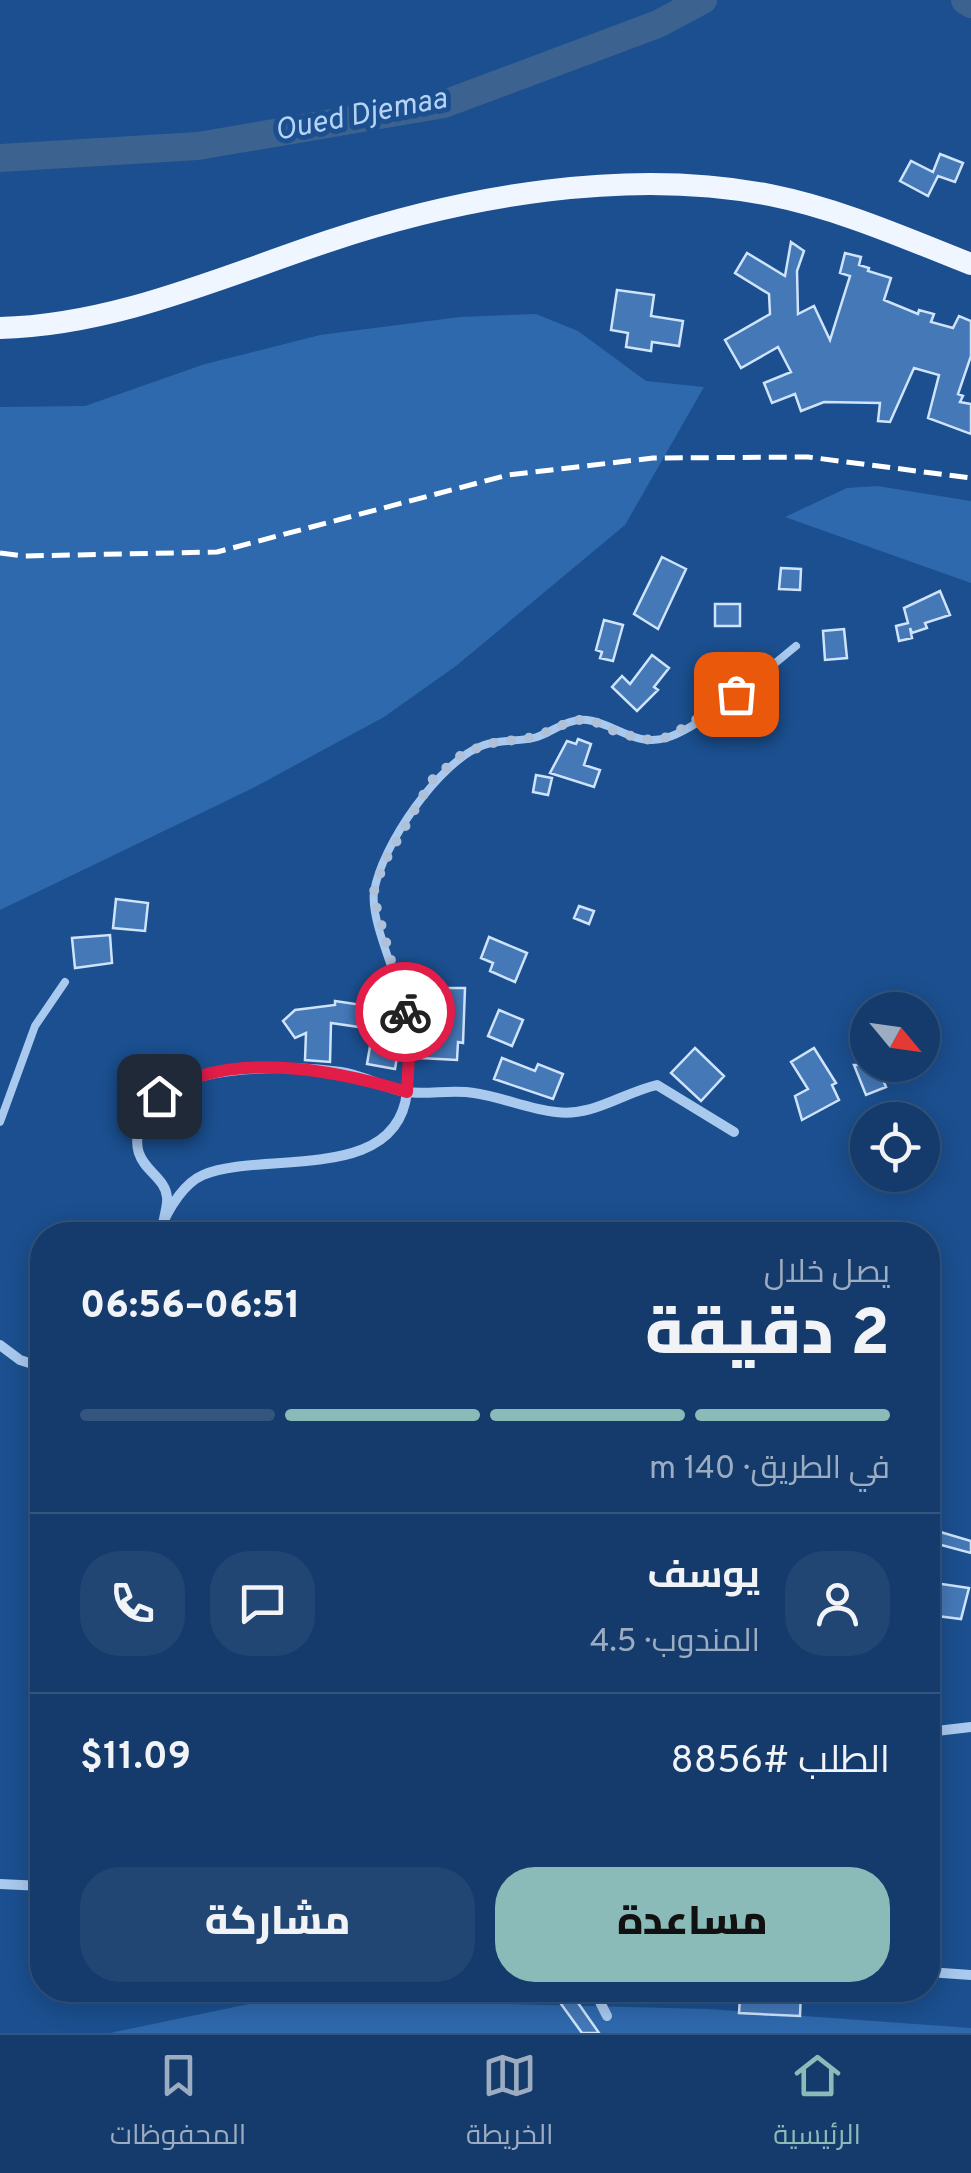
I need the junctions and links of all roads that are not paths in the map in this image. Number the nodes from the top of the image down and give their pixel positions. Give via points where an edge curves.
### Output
1 (971, 264) edge
2 (0, 328) edge
3 (796, 646) dead end
4 (64, 982) dead end
5 (407, 1092) junction
6 (0, 1122) edge
7 (734, 1132) dead end
8 (164, 1219) junction
9 (163, 1222) edge
10 (0, 1345) edge
11 (30, 1363) edge
12 (971, 1727) edge
13 (940, 1731) edge
14 (0, 1884) edge
15 (30, 1885) edge
16 (940, 1973) edge
17 (971, 1975) edge
18 (600, 2002) edge
19 (607, 2016) dead end

1 - 2 main road via 769,194 706,186 600,188 493,200 381,224 155,303
3 - 5 lane via 669,737 650,740 574,720 535,737 486,744 432,780 373,894 410,1036
4 - 6 lane via 35,1026
5 - 7 street via 472,1092 584,1113 657,1085
5 - 8 street via 393,1128 371,1146 332,1158 201,1176
5 - 8 street via 344,1072 300,1068 174,1084 144,1114 138,1146 144,1167 168,1196
8 - 9 street
10 - 11 street
12 - 13 street
14 - 15 street
16 - 17 street
18 - 19 street

